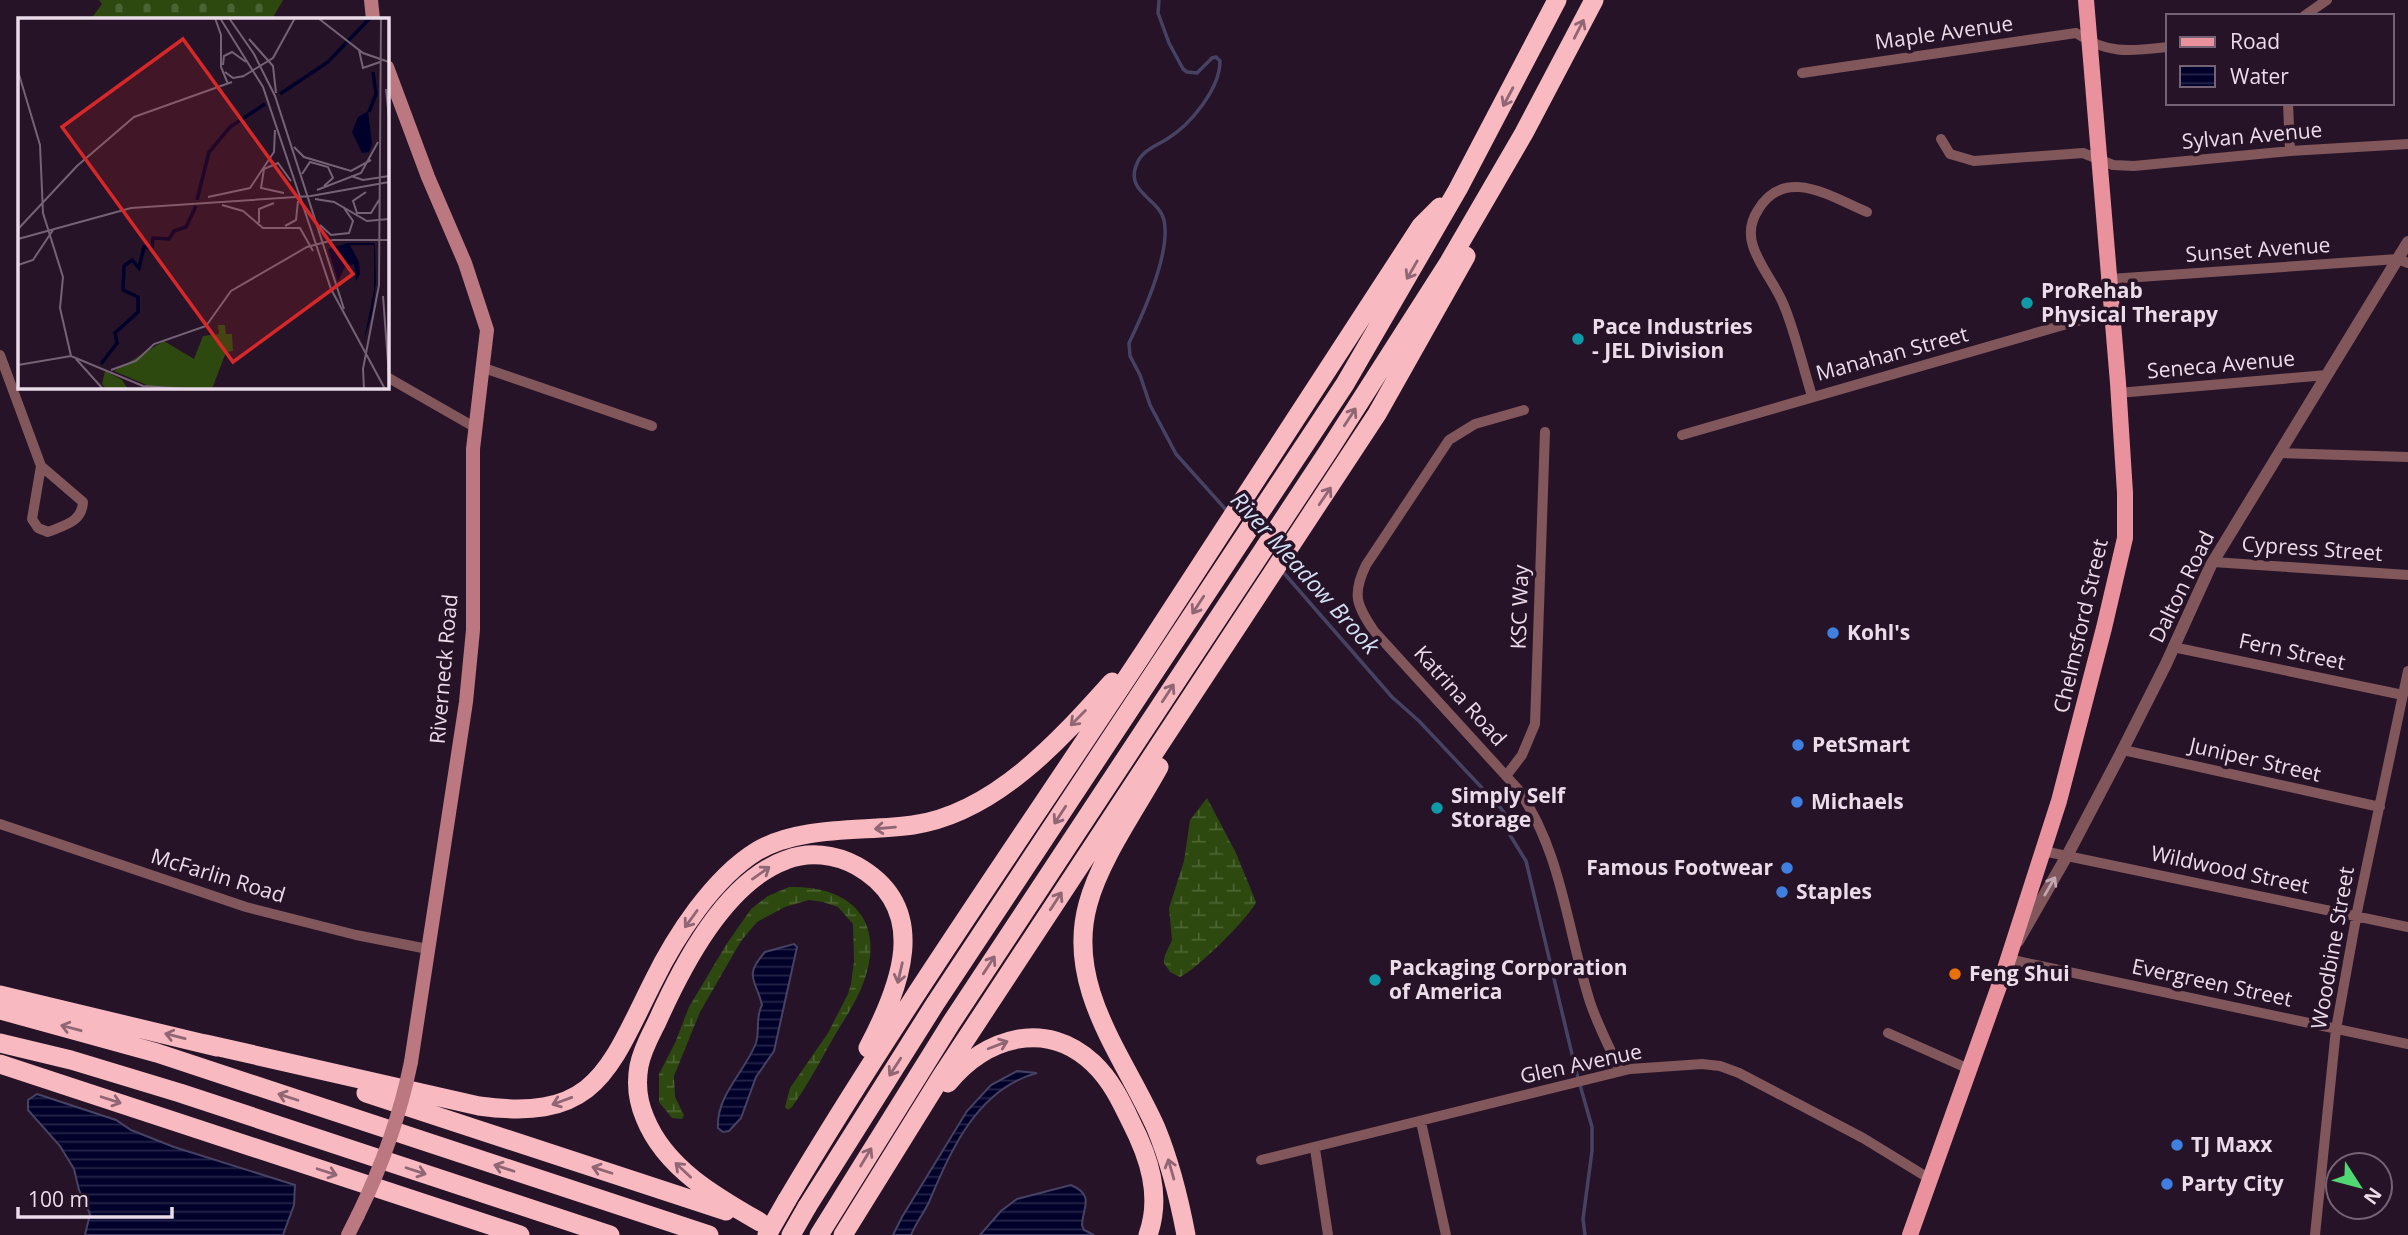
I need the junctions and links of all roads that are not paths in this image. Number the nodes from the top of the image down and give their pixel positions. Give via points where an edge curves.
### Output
1 (371, 0) edge
2 (1557, 0) edge
3 (1594, 0) edge
4 (2086, 0) edge
5 (2327, 0) edge
6 (2307, 14) edge
7 (373, 18) edge
8 (2089, 42) junction
9 (2166, 47) edge
10 (388, 70) edge
11 (1802, 73) dead end
12 (2288, 105) edge
13 (1524, 133) junction
14 (1941, 139) dead end
15 (2408, 144) edge
16 (2290, 151) junction
17 (2100, 159) junction
18 (1458, 190) junction
19 (1867, 212) dead end
20 (2408, 242) edge
21 (2403, 261) edge
22 (2110, 279) junction
23 (2112, 311) junction
24 (0, 355) edge
25 (484, 369) junction
26 (2327, 375) junction
27 (388, 378) edge
28 (4, 382) edge
29 (2118, 393) junction
30 (1812, 396) junction
31 (1524, 410) dead end
32 (652, 426) dead end
33 (476, 428) junction
34 (1545, 432) dead end
35 (1682, 435) dead end
36 (2279, 453) junction
37 (2408, 457) edge
38 (41, 466) junction
39 (2213, 562) junction
40 (2408, 575) edge
41 (1231, 636) junction
42 (2174, 647) junction
43 (1143, 653) junction
44 (2408, 671) edge
45 (2403, 695) junction
46 (2123, 750) junction
47 (1506, 776) junction
48 (2380, 807) junction
49 (0, 824) edge
50 (2043, 851) junction
51 (2068, 854) junction
52 (2357, 916) junction
53 (2408, 927) edge
54 (428, 949) junction
55 (2008, 959) junction
56 (0, 995) edge
57 (0, 1010) edge
58 (2336, 1029) junction
59 (1888, 1033) dead end
60 (0, 1043) edge
61 (206, 1044) junction
62 (2408, 1044) edge
63 (0, 1064) edge
64 (1969, 1069) junction
65 (1620, 1071) junction
66 (1420, 1122) junction
67 (1315, 1149) junction
68 (1261, 1160) dead end
69 (886, 1164) junction
70 (1930, 1179) junction
71 (788, 1200) junction
72 (763, 1228) edge
73 (847, 1228) edge
74 (348, 1235) edge
75 (520, 1235) edge
76 (610, 1235) edge
77 (709, 1235) edge
78 (791, 1235) edge
79 (799, 1235) edge
80 (819, 1235) edge
81 (1148, 1235) edge
82 (1186, 1235) edge
83 (1328, 1235) edge
84 (1446, 1235) edge
85 (1910, 1235) edge
86 (2315, 1235) edge

1 - 7 main road
2 -> 18 highway
13 -> 3 highway
4 - 8 main road, Chelmsford Street
5 - 6 street
8 - 9 street, Maple Avenue via 2108,50
8 - 11 street, Maple Avenue via 2076,33
8 - 17 main road, Chelmsford Street
10 - 25 main road, Riverneck Road via 487,330
12 - 16 street
41 -> 13 highway via 1377,414 1490,209
80 -> 13 highway via 951,1023 1450,262
14 - 17 street, Sylvan Avenue via 1950,154 1974,161 2083,153
15 - 16 street, Sylvan Avenue
16 - 17 street, Sylvan Avenue via 2134,166
17 - 22 main road, Chelmsford Street
18 - 43 highway via 1421,226
18 -> 78 highway, bridge via 1345,384 915,1035
19 - 30 street via 1798,186 1783,188 1763,202 1750,230 1753,246 1786,310
20 - 21 street, Dalton Road
21 - 22 street, Sunset Avenue
21 - 26 street, Dalton Road
22 - 23 main road, Chelmsford Street
23 - 29 main road, Chelmsford Street
23 - 30 street, Manahan Street
24 - 28 street
25 - 32 street
25 - 33 main road, Riverneck Road
26 - 29 street, Seneca Avenue
26 - 36 street, Dalton Road
27 - 33 street
28 - 38 street
29 - 50 main road, Chelmsford Street via 2125,493 2123,546
30 - 35 street, Manahan Street
31 - 47 street, Katrina Road via 1475,424 1449,440 1366,565 1357,592 1359,607 1374,631
33 - 54 main road, Riverneck Road via 473,630
34 - 47 street, KSC Way via 1535,723
36 - 37 street
36 - 39 street, Dalton Road
38 - 38 street via 32,519 38,528 48,531 76,520 83,502
39 - 40 street, Cypress Street
39 - 42 street, Dalton Road
69 -> 41 highway
82 -> 41 highway via 1161,1141 1090,994 1082,938 1088,903 1103,868
42 - 45 street, Fern Street
42 - 46 street, Dalton Road
43 -> 61 highway via 1047,748 976,803 923,823 791,837 748,857 712,892 679,936 610,1066 589,1088 570,1099 523,1109 479,1106
43 - 71 highway via 919,990
44 - 45 street, Woodbine Street
45 - 48 street, Woodbine Street
46 - 48 street, Juniper Street
46 - 51 street, Dalton Road
47 - 65 street, Katrina Road via 1542,831 1589,1000
48 - 52 street, Woodbine Street
49 - 54 street, McFarlin Road via 246,907
50 - 51 street, Wildwood Street
50 - 55 main road, Chelmsford Street
51 - 52 street, Wildwood Street
55 -> 51 street, Dalton Road
52 - 53 street, Wildwood Street
52 - 58 street, Woodbine Street
54 - 74 main road, Riverneck Road, bridge via 400,1110
55 - 58 street, Evergreen Street
55 - 64 main road, Chelmsford Street
61 -> 56 highway
77 -> 57 highway via 157,1053
58 - 62 street, Evergreen Street
58 - 86 street, Woodbine Street
59 - 64 street
60 -> 76 highway via 157,1086
72 -> 61 highway via 325,1079
63 -> 75 highway
64 - 70 main road, Chelmsford Street
65 - 66 street, Glen Avenue
65 - 70 street, Glen Avenue via 1702,1064 1733,1070
66 - 67 street, Glen Avenue
66 - 84 street
67 - 68 street, Glen Avenue
67 - 83 street
69 - 73 highway
69 -> 81 highway via 972,1058 1014,1039 1055,1042 1073,1049 1098,1069 1136,1133 1154,1186
70 - 85 main road, Chelmsford Street
71 - 72 highway, bridge
72 -> 71 highway via 697,1183 667,1153 642,1110 638,1068 685,965 738,893 768,867 788,859 831,856 862,869 886,890 900,920 904,957 884,1017
72 - 79 highway

